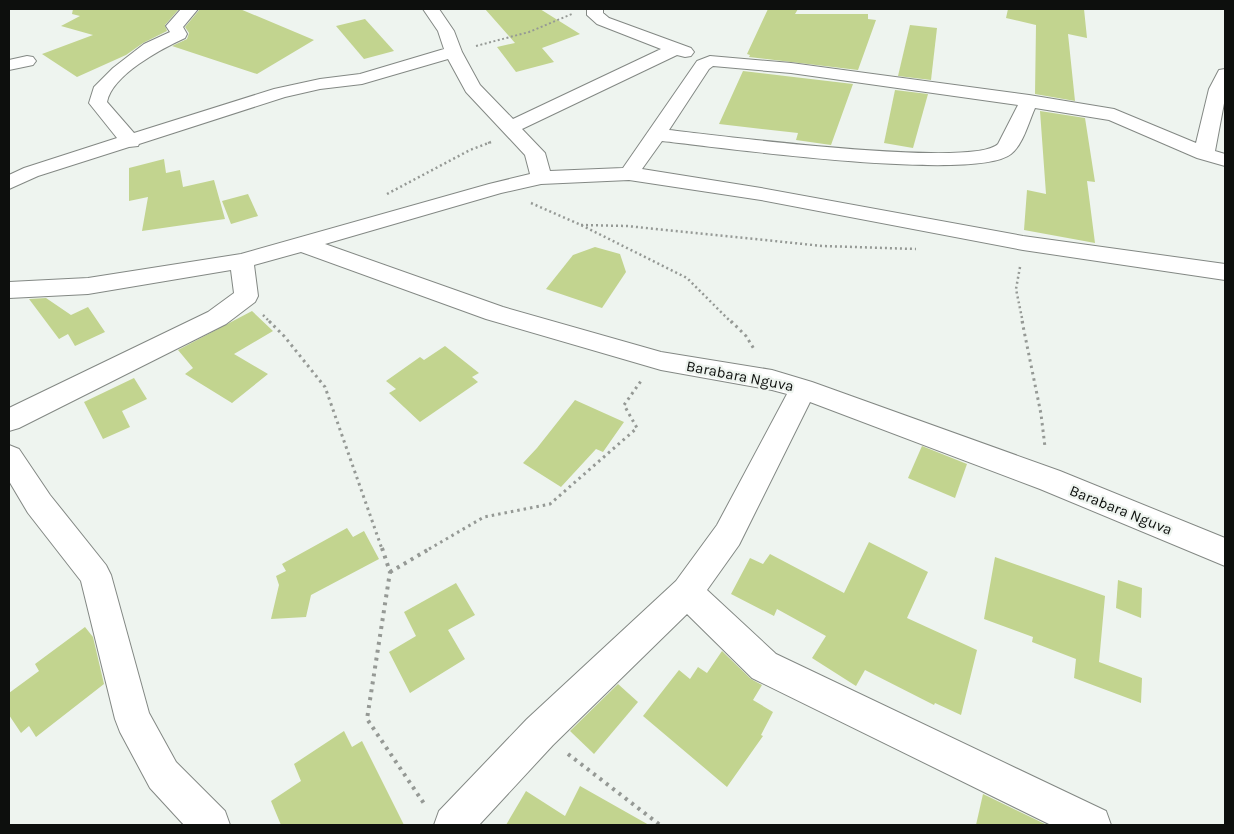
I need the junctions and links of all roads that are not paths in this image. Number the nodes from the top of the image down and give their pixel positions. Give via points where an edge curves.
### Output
1 (190, 9) edge
2 (431, 9) edge
3 (595, 9) edge
4 (675, 49) junction
5 (453, 52) junction
6 (27, 61) dead end
7 (710, 61) junction
8 (9, 65) edge
9 (1225, 74) edge
10 (1029, 101) junction
11 (512, 130) junction
12 (656, 134) junction
13 (131, 142) junction
14 (535, 153) junction
15 (1204, 154) junction
16 (1225, 160) edge
17 (628, 174) junction
18 (602, 175) junction
19 (540, 178) junction
20 (9, 183) edge
21 (302, 244) junction
22 (242, 261) junction
23 (1225, 272) edge
24 (9, 290) edge
25 (803, 389) junction
26 (9, 420) edge
27 (9, 457) edge
28 (1225, 552) edge
29 (687, 592) junction
30 (211, 825) edge
31 (453, 825) edge
32 (1092, 825) edge

1 - 13 street via 174,26 179,34 150,48 100,91 98,103
2 - 5 street via 446,31
3 - 4 street via 595,15 603,21
4 - 7 street
4 - 11 street
5 - 11 street via 472,88
5 - 13 street via 362,79 280,93
6 - 8 street
7 - 10 street via 791,68
7 - 12 street via 703,64
9 - 15 street via 1218,89
10 - 12 street via 1003,151 990,158 917,159 760,147
10 - 15 street via 1114,115
11 - 14 street
12 - 17 street
13 - 20 street via 31,172
14 - 18 street
14 - 19 street
15 - 16 street
17 - 18 street
17 - 23 street via 761,194 1023,243
18 - 19 street
19 - 21 street
21 - 22 street
21 - 25 street, Barabara Nguva via 495,313 661,361 772,380
22 - 24 street via 88,286
22 - 26 street via 246,296 217,318
25 - 28 street, Barabara Nguva via 1050,480
25 - 29 street via 728,535
27 - 30 street via 39,504 95,575 133,719 162,775
29 - 31 street via 540,732
29 - 32 street via 764,666

